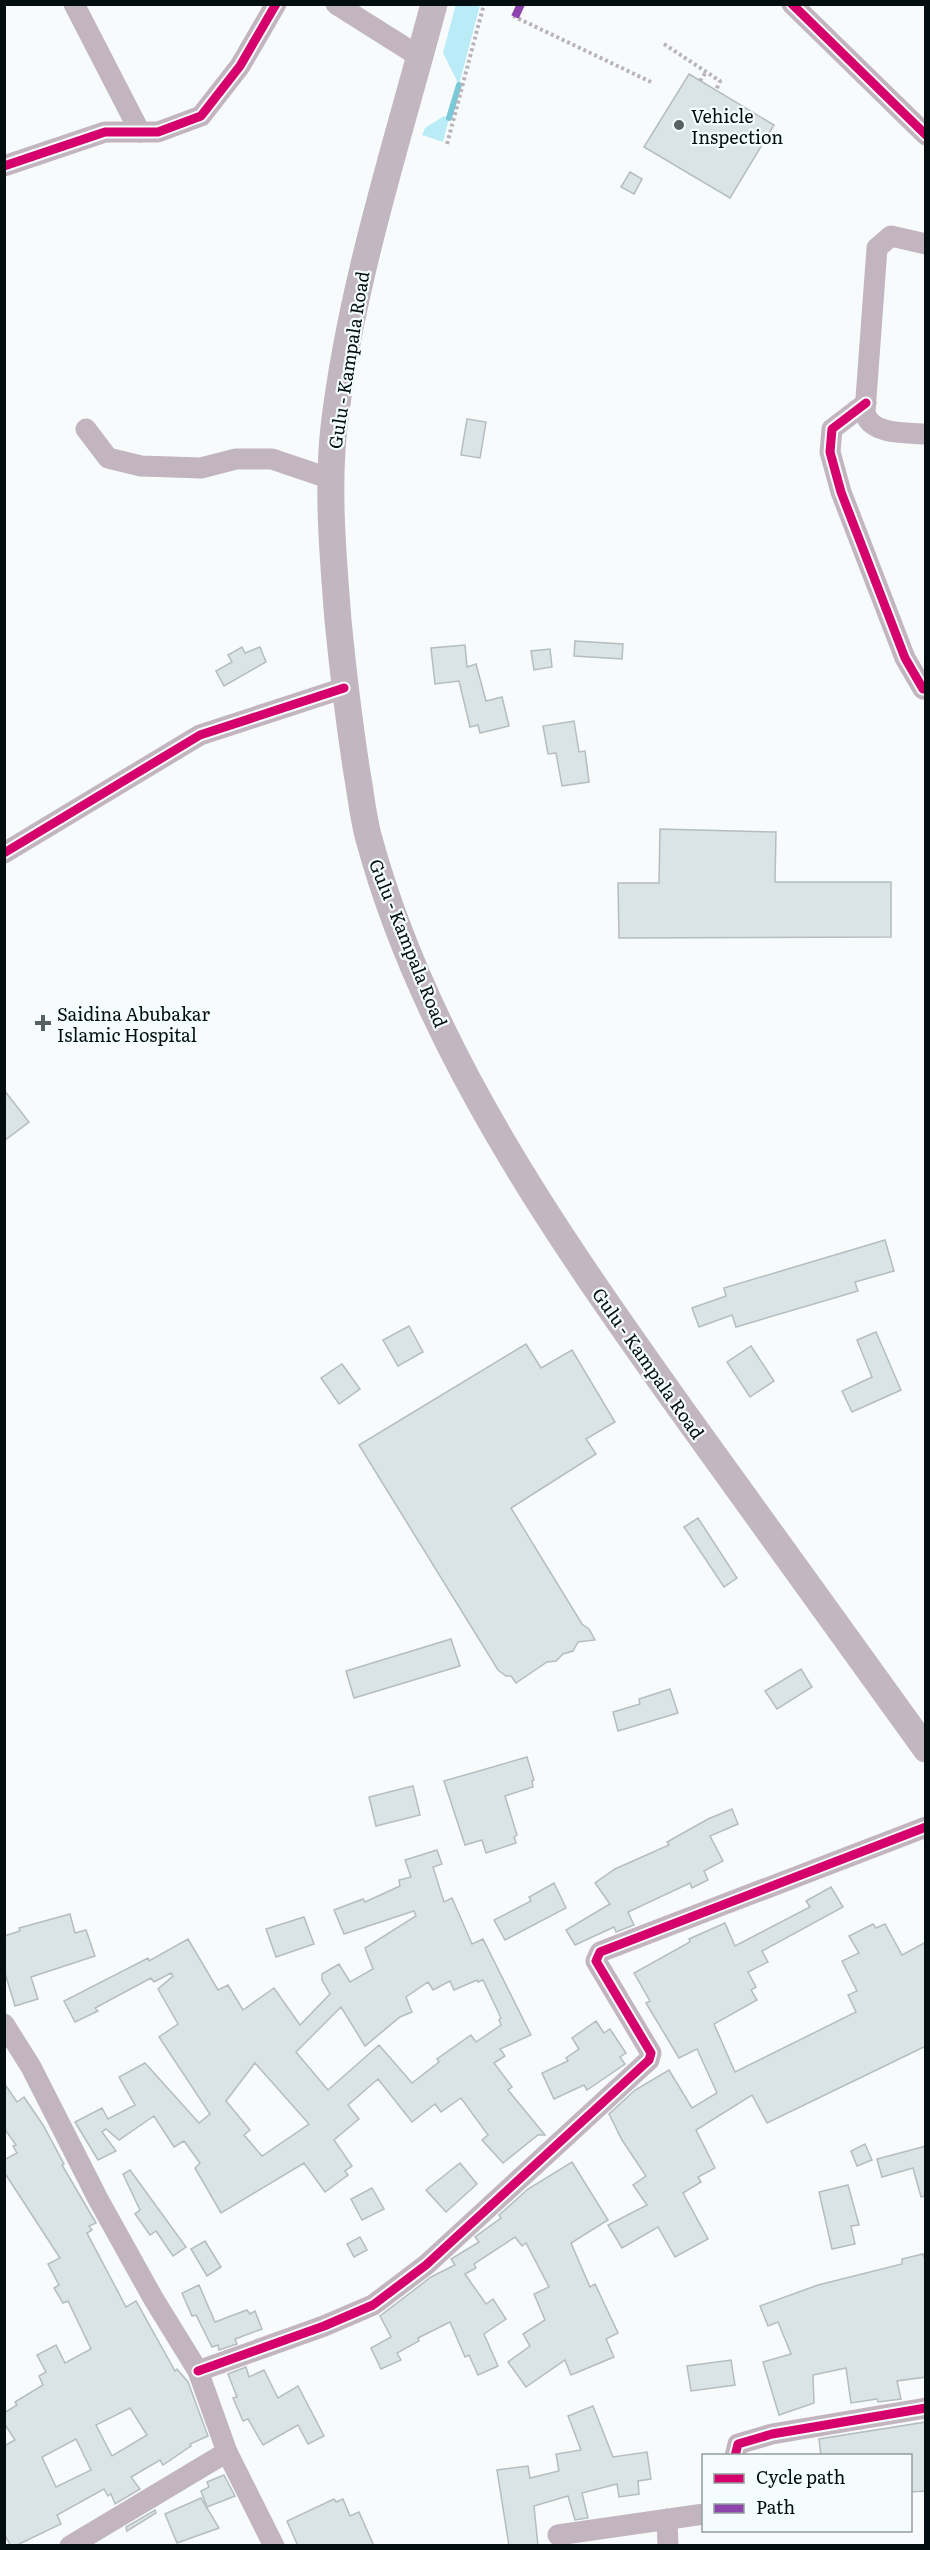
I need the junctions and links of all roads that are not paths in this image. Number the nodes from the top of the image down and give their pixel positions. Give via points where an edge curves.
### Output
1 (74, 4) edge
2 (276, 4) edge
3 (336, 4) edge
4 (434, 4) edge
5 (792, 4) edge
6 (420, 57) junction
7 (140, 132) junction
8 (926, 135) edge
9 (4, 166) edge
10 (926, 244) edge
11 (866, 403) junction
12 (86, 429) dead end
13 (926, 434) edge
14 (331, 479) junction
15 (344, 688) junction
16 (923, 689) dead end
17 (4, 853) edge
18 (926, 1749) edge
19 (926, 1827) edge
20 (4, 2024) edge
21 (198, 2371) junction
22 (926, 2408) edge
23 (227, 2452) junction
24 (736, 2454) edge
25 (702, 2514) edge
26 (667, 2519) junction
27 (558, 2535) dead end
28 (70, 2546) edge
29 (274, 2546) edge
30 (668, 2546) edge

1 - 7 street
2 - 7 street via 240,66 201,116 158,132
3 - 6 street
4 - 6 main road, Gulu - Kampala Road
5 - 8 street
6 - 14 main road, Gulu - Kampala Road via 360,273 334,428
7 - 9 street via 105,132
10 - 11 street via 891,236 877,248
11 - 13 street via 866,418 873,425 901,433
11 - 16 street via 832,429 830,452 863,555 905,658
12 - 14 street via 108,458 141,466 201,468 236,459 272,459
14 - 15 main road, Gulu - Kampala Road
15 - 17 street via 200,735
15 - 18 main road, Gulu - Kampala Road via 367,834 383,887 428,998 482,1106 534,1196 605,1302
19 - 21 street via 600,1952 596,1961 651,2053 649,2060 426,2265 373,2305
20 - 21 street via 32,2067 153,2298
21 - 23 street
22 - 24 street via 772,2434 738,2444
23 - 28 street
23 - 29 street
25 - 26 street
26 - 27 street
26 - 30 street

